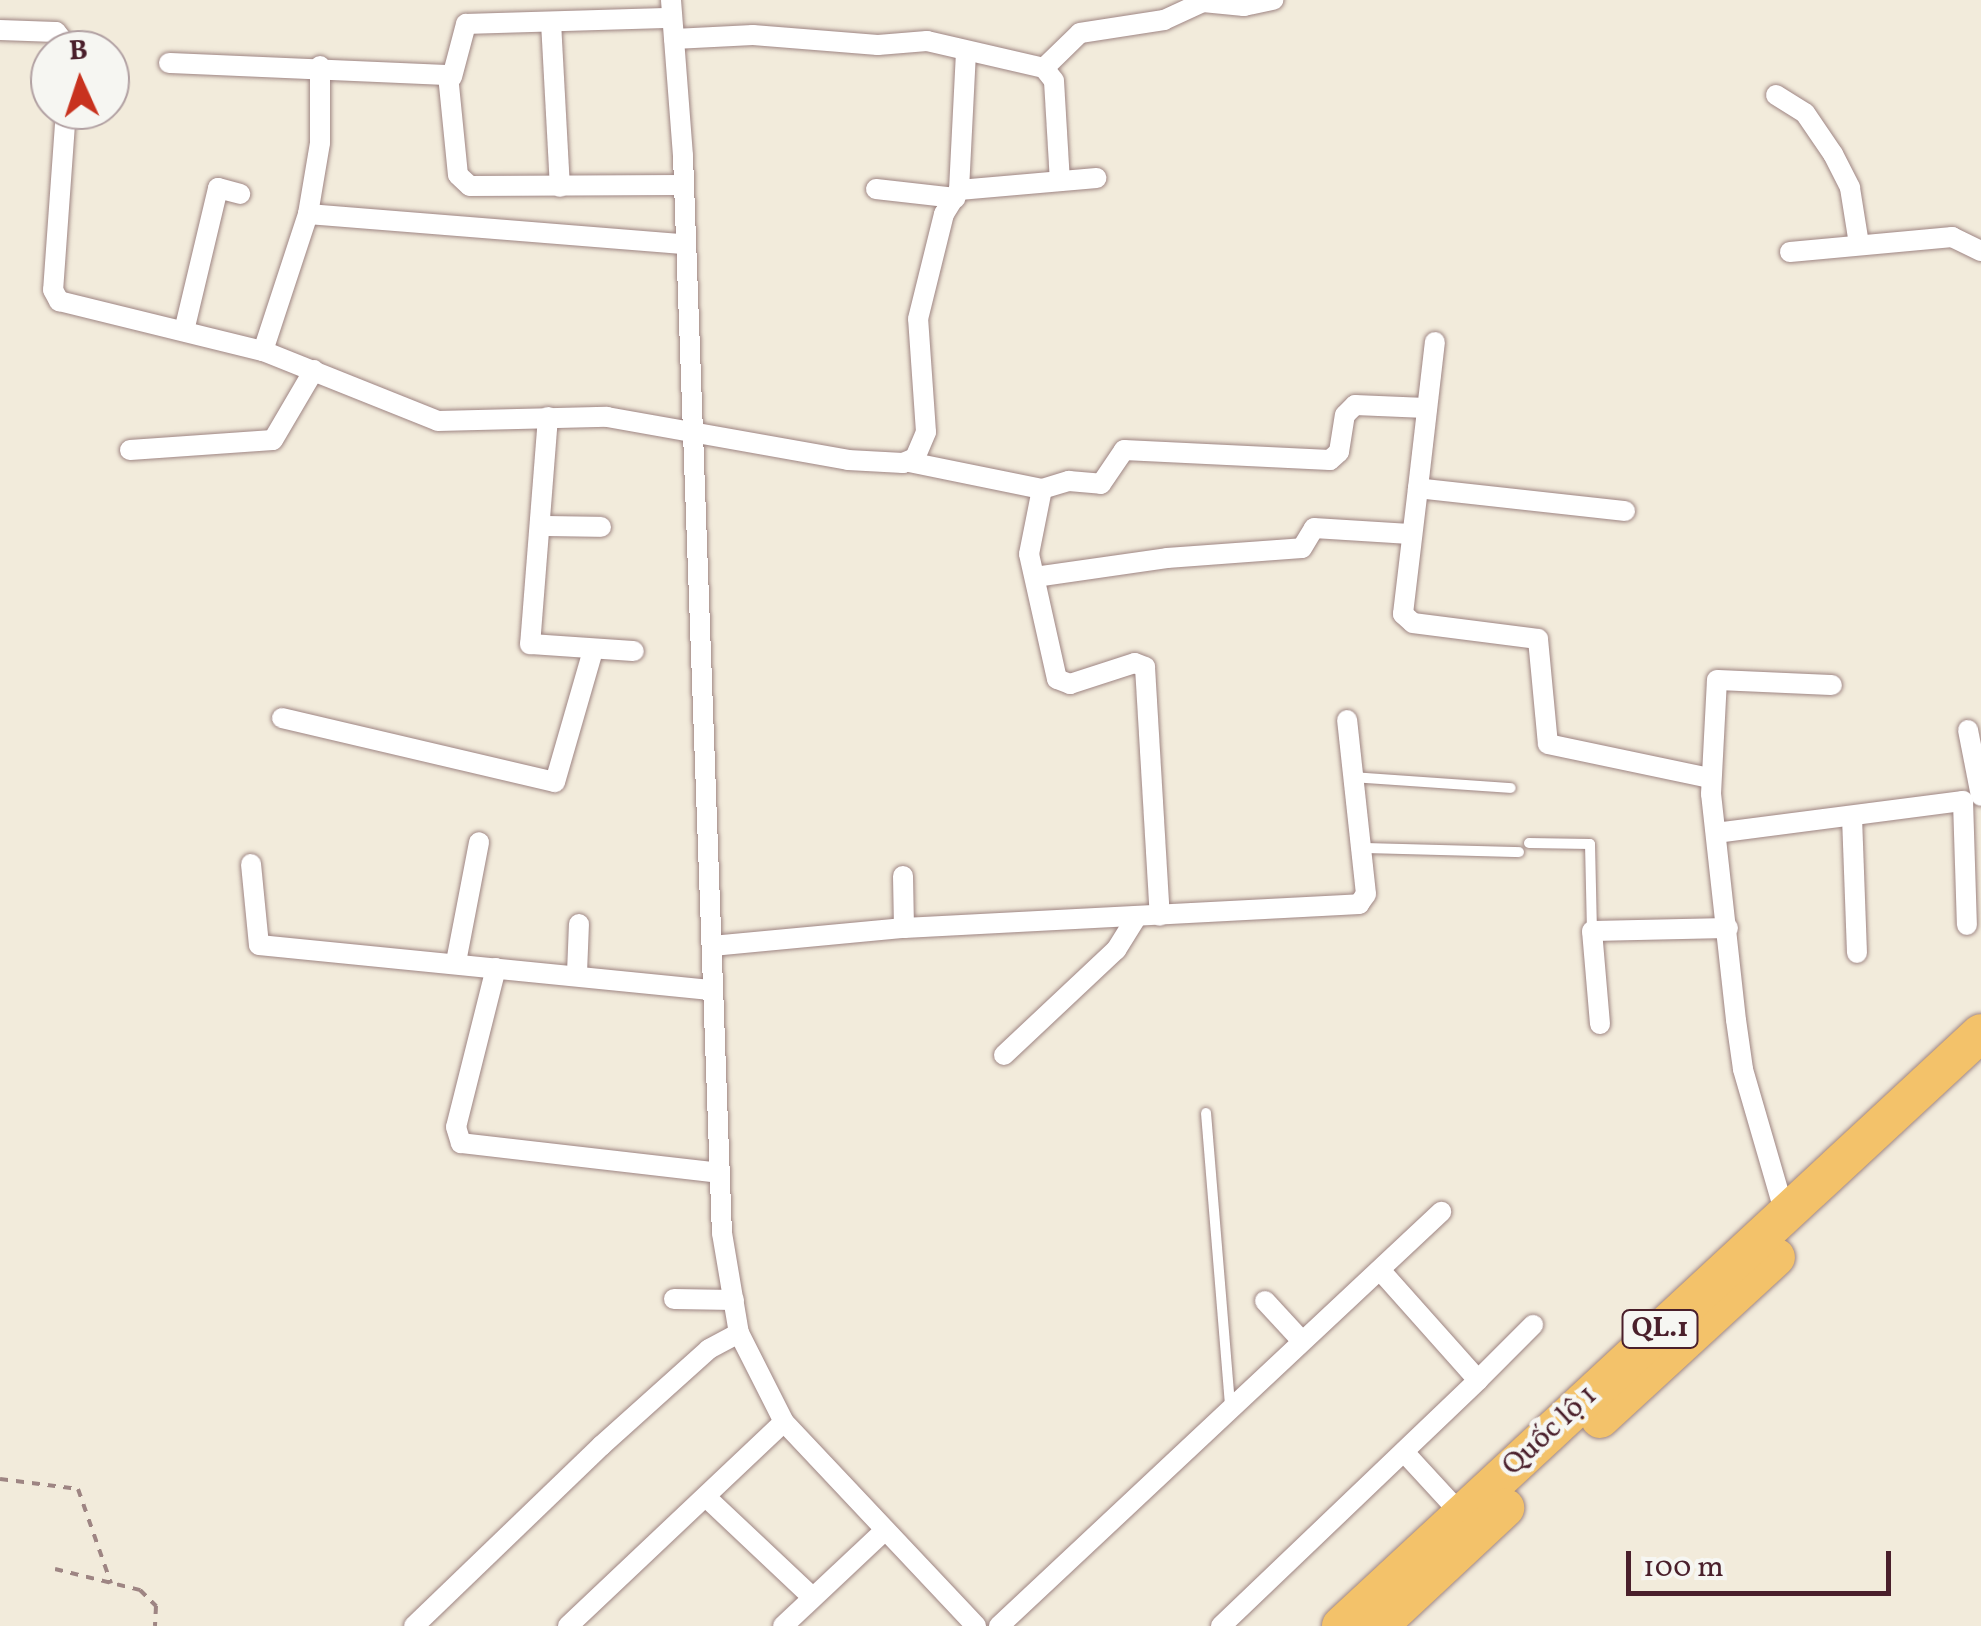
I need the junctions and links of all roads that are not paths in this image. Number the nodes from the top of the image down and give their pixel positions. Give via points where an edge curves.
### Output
1 (1273, 0) edge
2 (672, 19) edge
3 (551, 22) junction
4 (0, 30) edge
5 (30, 31) edge
6 (966, 51) junction
7 (169, 64) dead end
8 (320, 66) junction
9 (1044, 68) junction
10 (452, 78) junction
11 (1776, 95) dead end
12 (65, 130) edge
13 (1096, 178) dead end
14 (1060, 181) junction
15 (682, 185) junction
16 (560, 187) junction
17 (876, 189) dead end
18 (240, 194) dead end
19 (957, 194) junction
20 (308, 214) junction
21 (682, 244) junction
22 (1859, 244) junction
23 (1981, 251) edge
24 (1790, 252) dead end
25 (184, 331) junction
26 (1435, 342) dead end
27 (262, 351) junction
28 (314, 370) junction
29 (1426, 408) junction
30 (548, 416) junction
31 (690, 433) junction
32 (130, 450) dead end
33 (909, 462) junction
34 (1418, 488) junction
35 (1042, 489) junction
36 (1625, 510) dead end
37 (540, 526) junction
38 (601, 526) dead end
39 (1410, 534) junction
40 (1035, 578) junction
41 (593, 650) junction
42 (634, 652) dead end
43 (1832, 685) dead end
44 (282, 718) dead end
45 (1347, 720) dead end
46 (1968, 730) dead end
47 (1354, 777) junction
48 (1710, 778) junction
49 (1511, 788) dead end
50 (1981, 796) edge
51 (1852, 816) junction
52 (1716, 833) junction
53 (479, 842) dead end
54 (1530, 843) dead end
55 (1360, 848) junction
56 (1519, 852) dead end
57 (252, 864) dead end
58 (903, 876) dead end
59 (1160, 916) junction
60 (1136, 918) junction
61 (579, 924) dead end
62 (1967, 925) dead end
63 (904, 928) junction
64 (1728, 928) junction
65 (1592, 930) junction
66 (712, 946) junction
67 (1856, 953) dead end
68 (456, 962) junction
69 (496, 968) junction
70 (577, 973) junction
71 (713, 990) junction
72 (1600, 1024) dead end
73 (1981, 1033) edge
74 (1004, 1055) dead end
75 (1981, 1066) edge
76 (1206, 1113) dead end
77 (719, 1174) junction
78 (1440, 1212) dead end
79 (1785, 1214) junction
80 (1380, 1270) junction
81 (674, 1299) dead end
82 (734, 1300) junction
83 (1265, 1301) dead end
84 (1533, 1325) dead end
85 (739, 1333) junction
86 (1302, 1340) junction
87 (1478, 1380) junction
88 (1230, 1408) junction
89 (784, 1422) junction
90 (1404, 1452) junction
91 (706, 1497) junction
92 (1461, 1514) junction
93 (884, 1531) junction
94 (812, 1597) junction
95 (414, 1626) edge
96 (568, 1626) edge
97 (783, 1626) edge
98 (976, 1626) edge
99 (998, 1626) edge
100 (1220, 1626) edge
101 (1341, 1626) edge
102 (1379, 1626) edge

1 - 9 street via 1244,6 1203,2 1164,20 1080,33
2 - 3 street
2 - 6 street via 753,34 926,42
2 - 15 street
3 - 10 street via 466,24
3 - 16 street
4 - 5 street
6 - 9 street
6 - 19 street
7 - 8 street
8 - 10 street
8 - 20 street via 320,143
9 - 14 street via 1054,81
10 - 16 street via 463,182
11 - 22 street via 1805,112 1833,154 1850,188
12 - 25 street via 54,296
13 - 14 street
14 - 19 street
15 - 16 street
15 - 21 street
17 - 19 street
18 - 25 street via 218,188
19 - 33 street via 939,233 918,319 928,424
20 - 21 street
20 - 27 street
21 - 31 street
22 - 23 street via 1952,238
22 - 24 street
25 - 27 street
26 - 29 street
27 - 28 street
28 - 30 street via 438,420
28 - 32 street via 273,440
29 - 34 street
29 - 35 street via 1348,409 1339,452 1324,460 1124,450 1102,484 1069,481
30 - 31 street via 607,417
30 - 37 street
31 - 33 street via 848,460
31 - 66 street
33 - 35 street
34 - 36 street
34 - 39 street
35 - 40 street via 1029,546
37 - 38 street
37 - 41 street via 530,644
39 - 40 street via 1320,528 1302,548 1167,558
39 - 48 street via 1406,620 1538,638 1548,744
40 - 59 street via 1057,678 1070,684 1135,663 1145,666
41 - 42 street
41 - 44 street via 555,782
43 - 48 street via 1720,677
45 - 47 street
46 - 50 street
47 - 49 lane
47 - 55 street
48 - 52 street
51 - 52 street
51 - 62 street via 1963,801
51 - 67 street
52 - 64 street
53 - 68 street
54 - 65 lane via 1590,844
55 - 56 lane
55 - 59 street via 1366,894 1360,904
57 - 68 street via 259,945
58 - 63 street
59 - 60 street
60 - 63 street
60 - 74 street via 1116,950
61 - 70 street
63 - 66 street
64 - 65 street
64 - 79 street via 1743,1069
65 - 72 street
66 - 71 street
68 - 69 street
69 - 70 street
69 - 77 street via 456,1127 461,1143
70 - 71 street
71 - 77 street
73 - 79 highway, Quốc lộ 1 / QL.1
75 - 102 highway, Quốc lộ 1 / QL.1
76 - 88 lane
77 - 82 street
78 - 80 street
79 - 92 highway, Quốc lộ 1 / QL.1
80 - 86 street
80 - 87 street
81 - 82 street
82 - 85 street
83 - 86 street
84 - 87 street
85 - 89 street
85 - 95 street via 709,1350 601,1446
86 - 88 street
87 - 90 street
88 - 99 street
89 - 91 street
89 - 93 street
90 - 92 street
90 - 100 street
91 - 94 street
91 - 96 street
92 - 101 highway, Quốc lộ 1 / QL.1
93 - 94 street
93 - 98 street
94 - 97 street

